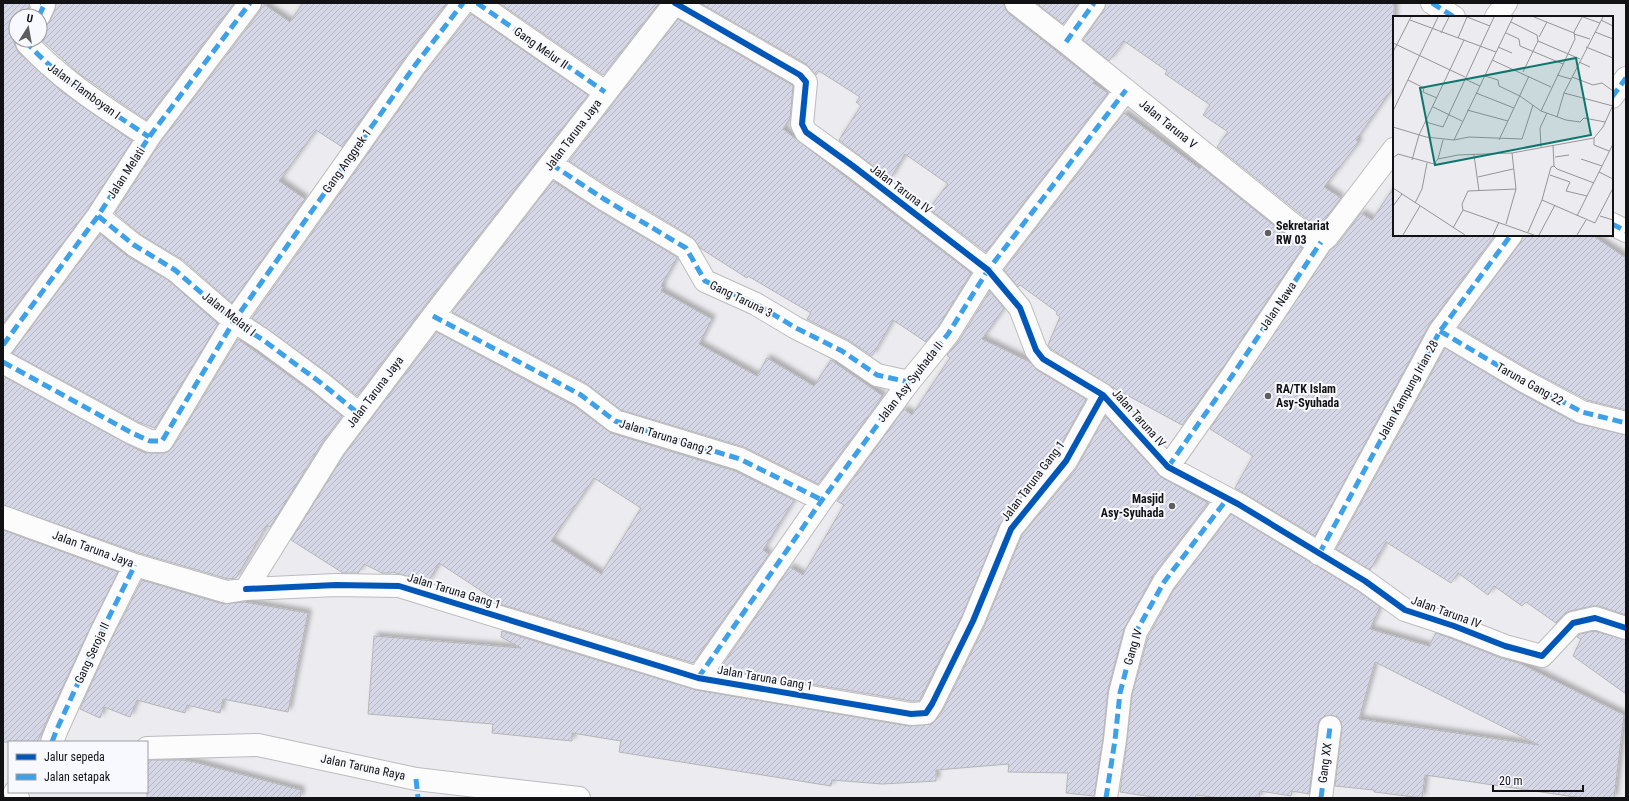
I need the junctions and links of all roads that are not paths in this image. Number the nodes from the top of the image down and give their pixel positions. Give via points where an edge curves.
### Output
1 (250, 3) edge
2 (463, 3) edge
3 (477, 3) edge
4 (675, 3) edge
5 (1016, 3) edge
6 (1094, 3) edge
7 (1432, 3) edge
8 (1506, 3) edge
9 (1452, 16) edge
10 (1497, 16) edge
11 (1066, 42) junction
12 (30, 48) edge
13 (1626, 78) edge
14 (1126, 90) junction
15 (606, 92) junction
16 (1613, 96) edge
17 (149, 137) junction
18 (1393, 150) edge
19 (552, 164) junction
20 (98, 216) junction
21 (1613, 225) edge
22 (1626, 232) edge
23 (1510, 236) edge
24 (1321, 242) junction
25 (988, 270) junction
26 (432, 316) junction
27 (234, 321) junction
28 (1440, 331) junction
29 (3, 345) edge
30 (3, 362) edge
31 (909, 382) junction
32 (1103, 395) junction
33 (359, 414) junction
34 (1626, 423) edge
35 (1168, 467) junction
36 (1227, 499) junction
37 (822, 500) junction
38 (3, 517) edge
39 (1319, 554) junction
40 (135, 565) junction
41 (246, 589) junction
42 (1626, 628) edge
43 (698, 678) junction
44 (1330, 728) dead end
45 (52, 741) edge
46 (148, 748) edge
47 (417, 788) edge
48 (579, 798) edge
49 (1106, 798) edge
50 (1321, 798) edge

1 - 17 street, Jalan Melati
2 - 27 street, Gang Anggrek 1 via 411,70
3 - 15 street, Gang Melur II
4 - 15 street, Jalan Taruna Jaya
4 - 25 street, Jalan Taruna IV via 800,75 806,82 802,124 806,132
5 - 11 street, Jalan Taruna V
6 - 11 street
7 - 9 street
8 - 10 street
11 - 14 street, Jalan Taruna V
12 - 17 street, Jalan Flamboyan I via 66,81
13 - 16 street
14 - 24 street, Jalan Taruna V via 1311,239
14 - 25 street, Jalan Asy Syuhada II
15 - 19 street, Jalan Taruna Jaya
17 - 20 street, Jalan Melati
18 - 24 street, Jalan Nawa
19 - 26 street, Jalan Taruna Jaya
19 - 31 street, Gang Taruna 3 via 604,199 686,248 705,281 756,304 842,352 877,375
20 - 27 street, Jalan Melati I via 134,245 175,270
20 - 29 street, Jalan Melati
21 - 22 street
23 - 28 street, Jalan Kampung Irian 28
24 - 35 street, Jalan Nawa
25 - 31 street, Jalan Asy Syuhada II via 948,334
25 - 32 street, Jalan Taruna IV via 1020,308 1036,350 1043,358
26 - 33 street, Jalan Taruna Jaya
26 - 37 street, Jalan Taruna Gang 2 via 581,394 615,421 740,460
27 - 30 street, Gang Anggrek 1 via 162,441 150,442
27 - 33 street, Jalan Melati I via 321,383
28 - 34 street, Taruna Gang 22 via 1582,412
28 - 39 street, Jalan Kampung Irian 28
31 - 37 street, Jalan Asy Syuhada II
32 - 35 street, Jalan Taruna IV
32 - 43 street, Jalan Taruna Gang 1 via 1066,461 1011,529 973,621 926,713 910,714
33 - 41 street, Jalan Taruna Jaya via 334,448
35 - 36 street, Jalan Taruna IV
36 - 39 street, Jalan Taruna IV
36 - 49 street, Gang IV via 1164,582 1136,632 1120,693
37 - 43 street, Jalan Asy Syuhada II
38 - 40 street, Jalan Taruna Jaya
39 - 42 street, Jalan Taruna IV via 1365,581 1405,610 1505,646 1542,656 1572,623 1595,618
40 - 41 street, Jalan Taruna Jaya via 227,592
40 - 45 street, Gang Seroja II via 96,643
41 - 43 street, Jalan Taruna Gang 1 via 336,584 399,586
44 - 50 street, Gang XX
46 - 47 street, Jalan Taruna Raya via 258,745
47 - 48 street, Jalan Taruna Raya

